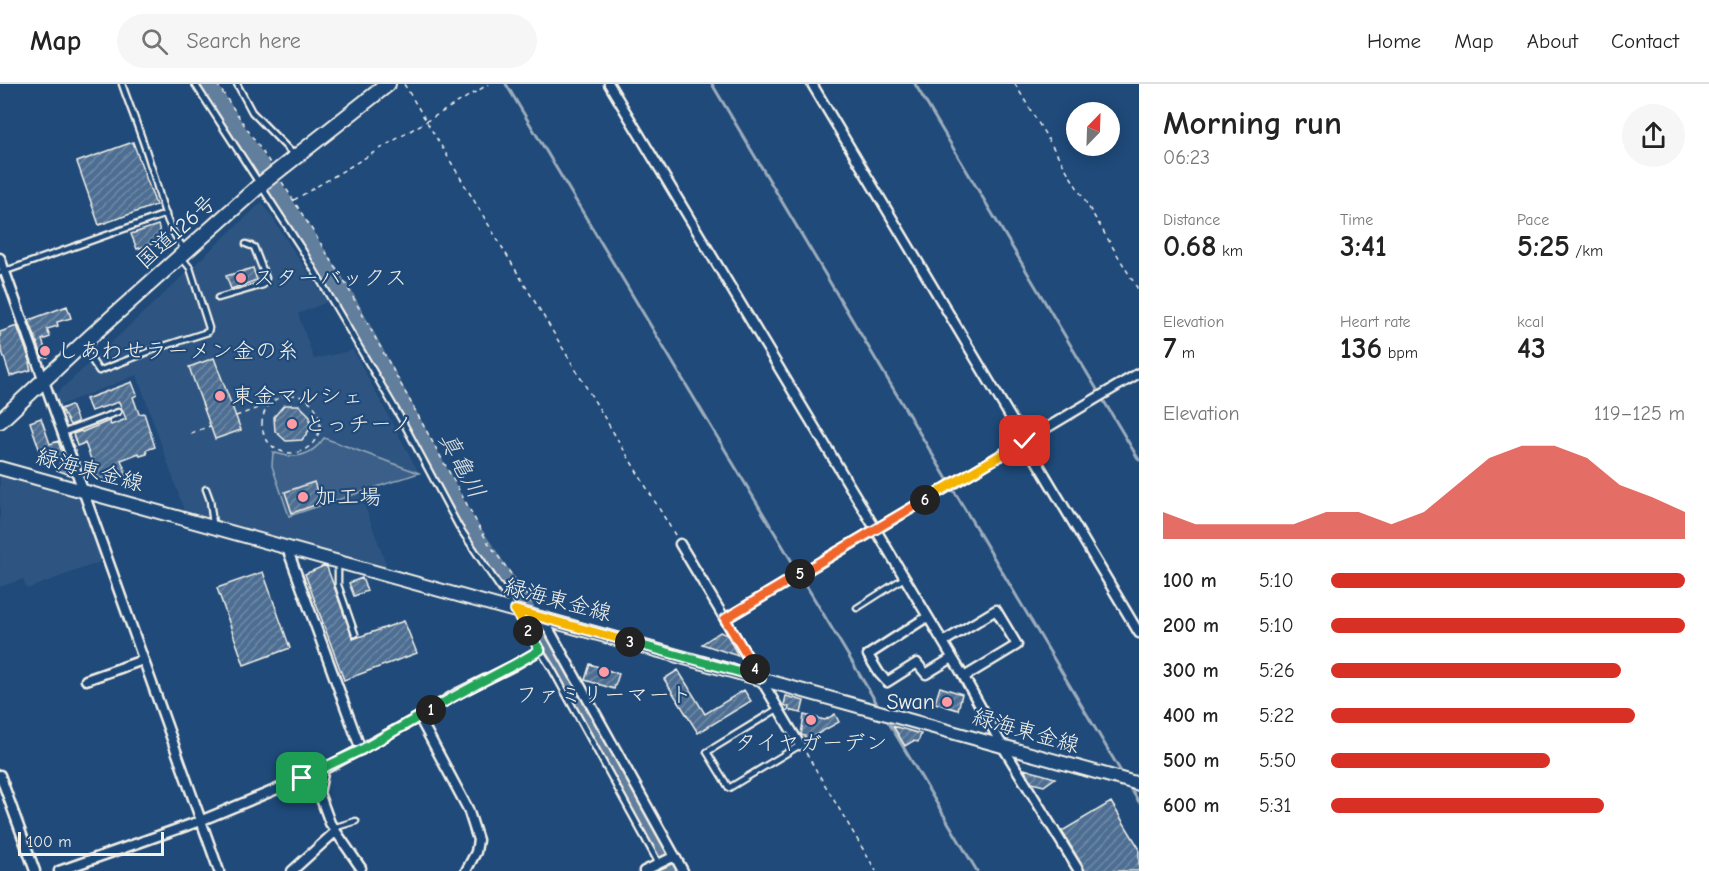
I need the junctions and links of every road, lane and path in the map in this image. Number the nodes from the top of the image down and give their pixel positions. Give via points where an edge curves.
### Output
1 (122, 84) edge
2 (195, 84) edge
3 (217, 84) edge
4 (237, 84) edge
5 (388, 84) edge
6 (404, 84) edge
7 (489, 84) edge
8 (609, 84) edge
9 (812, 84) edge
10 (1015, 84) edge
11 (426, 121) junction
12 (296, 156) junction
13 (276, 172) junction
14 (260, 185) junction
15 (293, 201) junction
16 (166, 214) junction
17 (246, 244) dead end
18 (184, 253) junction
19 (0, 258) edge
20 (2, 272) edge
21 (1139, 291) edge
22 (219, 298) dead end
23 (82, 344) junction
24 (1139, 373) edge
25 (43, 381) junction
26 (270, 404) junction
27 (118, 412) dead end
28 (236, 416) dead end
29 (0, 421) edge
30 (210, 426) dead end
31 (62, 433) junction
32 (190, 433) dead end
33 (1025, 441) junction
34 (0, 468) edge
35 (206, 489) dead end
36 (82, 490) junction
37 (212, 526) junction
38 (875, 530) junction
39 (680, 544) joint
40 (287, 548) junction
41 (338, 562) junction
42 (904, 578) junction
43 (857, 608) dead end
44 (515, 610) junction
45 (542, 617) junction
46 (927, 617) junction
47 (725, 619) junction
48 (1139, 633) edge
49 (356, 634) dead end
50 (943, 642) junction
51 (540, 650) junction
52 (952, 658) junction
53 (143, 660) junction
54 (964, 677) junction
55 (761, 678) junction
56 (86, 680) dead end
57 (779, 708) junction
58 (419, 717) junction
59 (800, 745) junction
60 (1003, 747) junction
61 (361, 750) junction
62 (324, 769) junction
63 (0, 775) edge
64 (1139, 784) edge
65 (200, 821) junction
66 (356, 821) dead end
67 (334, 830) junction
68 (675, 856) junction
69 (659, 864) junction
70 (361, 868) dead end
71 (34, 871) edge
72 (59, 871) edge
73 (219, 871) edge
74 (292, 871) edge
75 (466, 871) edge
76 (644, 871) edge
77 (683, 871) edge
78 (876, 871) edge
79 (1079, 871) edge

1 - 16 lane
2 - 14 lane
3 - 13 path
4 - 12 lane via 252,112
5 - 12 highway, 国道126号
6 - 11 path
7 - 11 path
8 - 38 street
9 - 33 street
10 - 21 path
11 - 15 path
11 - 39 path
12 - 13 highway, 国道126号
13 - 14 highway, 国道126号
13 - 15 path
14 - 18 highway, 国道126号
14 - 44 lane via 346,321 459,527
15 - 45 path via 342,279 487,541
16 - 18 lane
16 - 20 lane
17 - 22 lane via 254,247 266,282
18 - 23 highway, 国道126号
18 - 23 lane via 208,332 99,371
19 - 20 street
20 - 25 street
23 - 25 highway, 国道126号
24 - 33 street
25 - 29 highway, 国道126号
25 - 31 street
26 - 26 path via 287,395 312,404 320,421 310,445 293,453 274,448 267,441 262,421
26 - 28 path
27 - 31 lane
30 - 32 path
31 - 36 street
33 - 38 street
33 - 48 street
34 - 36 main road, 緑海東金線
35 - 37 lane
36 - 37 main road, 緑海東金線
36 - 53 street
37 - 40 main road, 緑海東金線
38 - 42 street
38 - 47 street
39 - 47 street
40 - 41 main road, 緑海東金線
40 - 61 street
41 - 44 main road, 緑海東金線
41 - 49 lane via 338,585
42 - 43 lane
42 - 46 street
44 - 45 main road, 緑海東金線
44 - 51 lane
45 - 55 main road, 緑海東金線
45 - 68 street
46 - 50 street
46 - 52 street via 868,655 887,682 917,663 926,674
47 - 55 street
50 - 52 street
50 - 54 street via 996,610 1017,645
51 - 58 street
51 - 69 lane
52 - 54 street
53 - 56 street
53 - 65 street
54 - 60 street
55 - 57 street
55 - 60 main road, 緑海東金線
57 - 59 street
57 - 59 lane via 707,752 729,788
58 - 61 street
58 - 75 street via 468,809 478,840
59 - 78 path
60 - 64 main road, 緑海東金線
60 - 79 street
61 - 62 street
62 - 65 street
62 - 67 street via 319,793
63 - 71 street
65 - 72 street
65 - 73 street
66 - 67 lane
67 - 70 street
67 - 74 street
68 - 69 street
68 - 77 street
69 - 76 street

